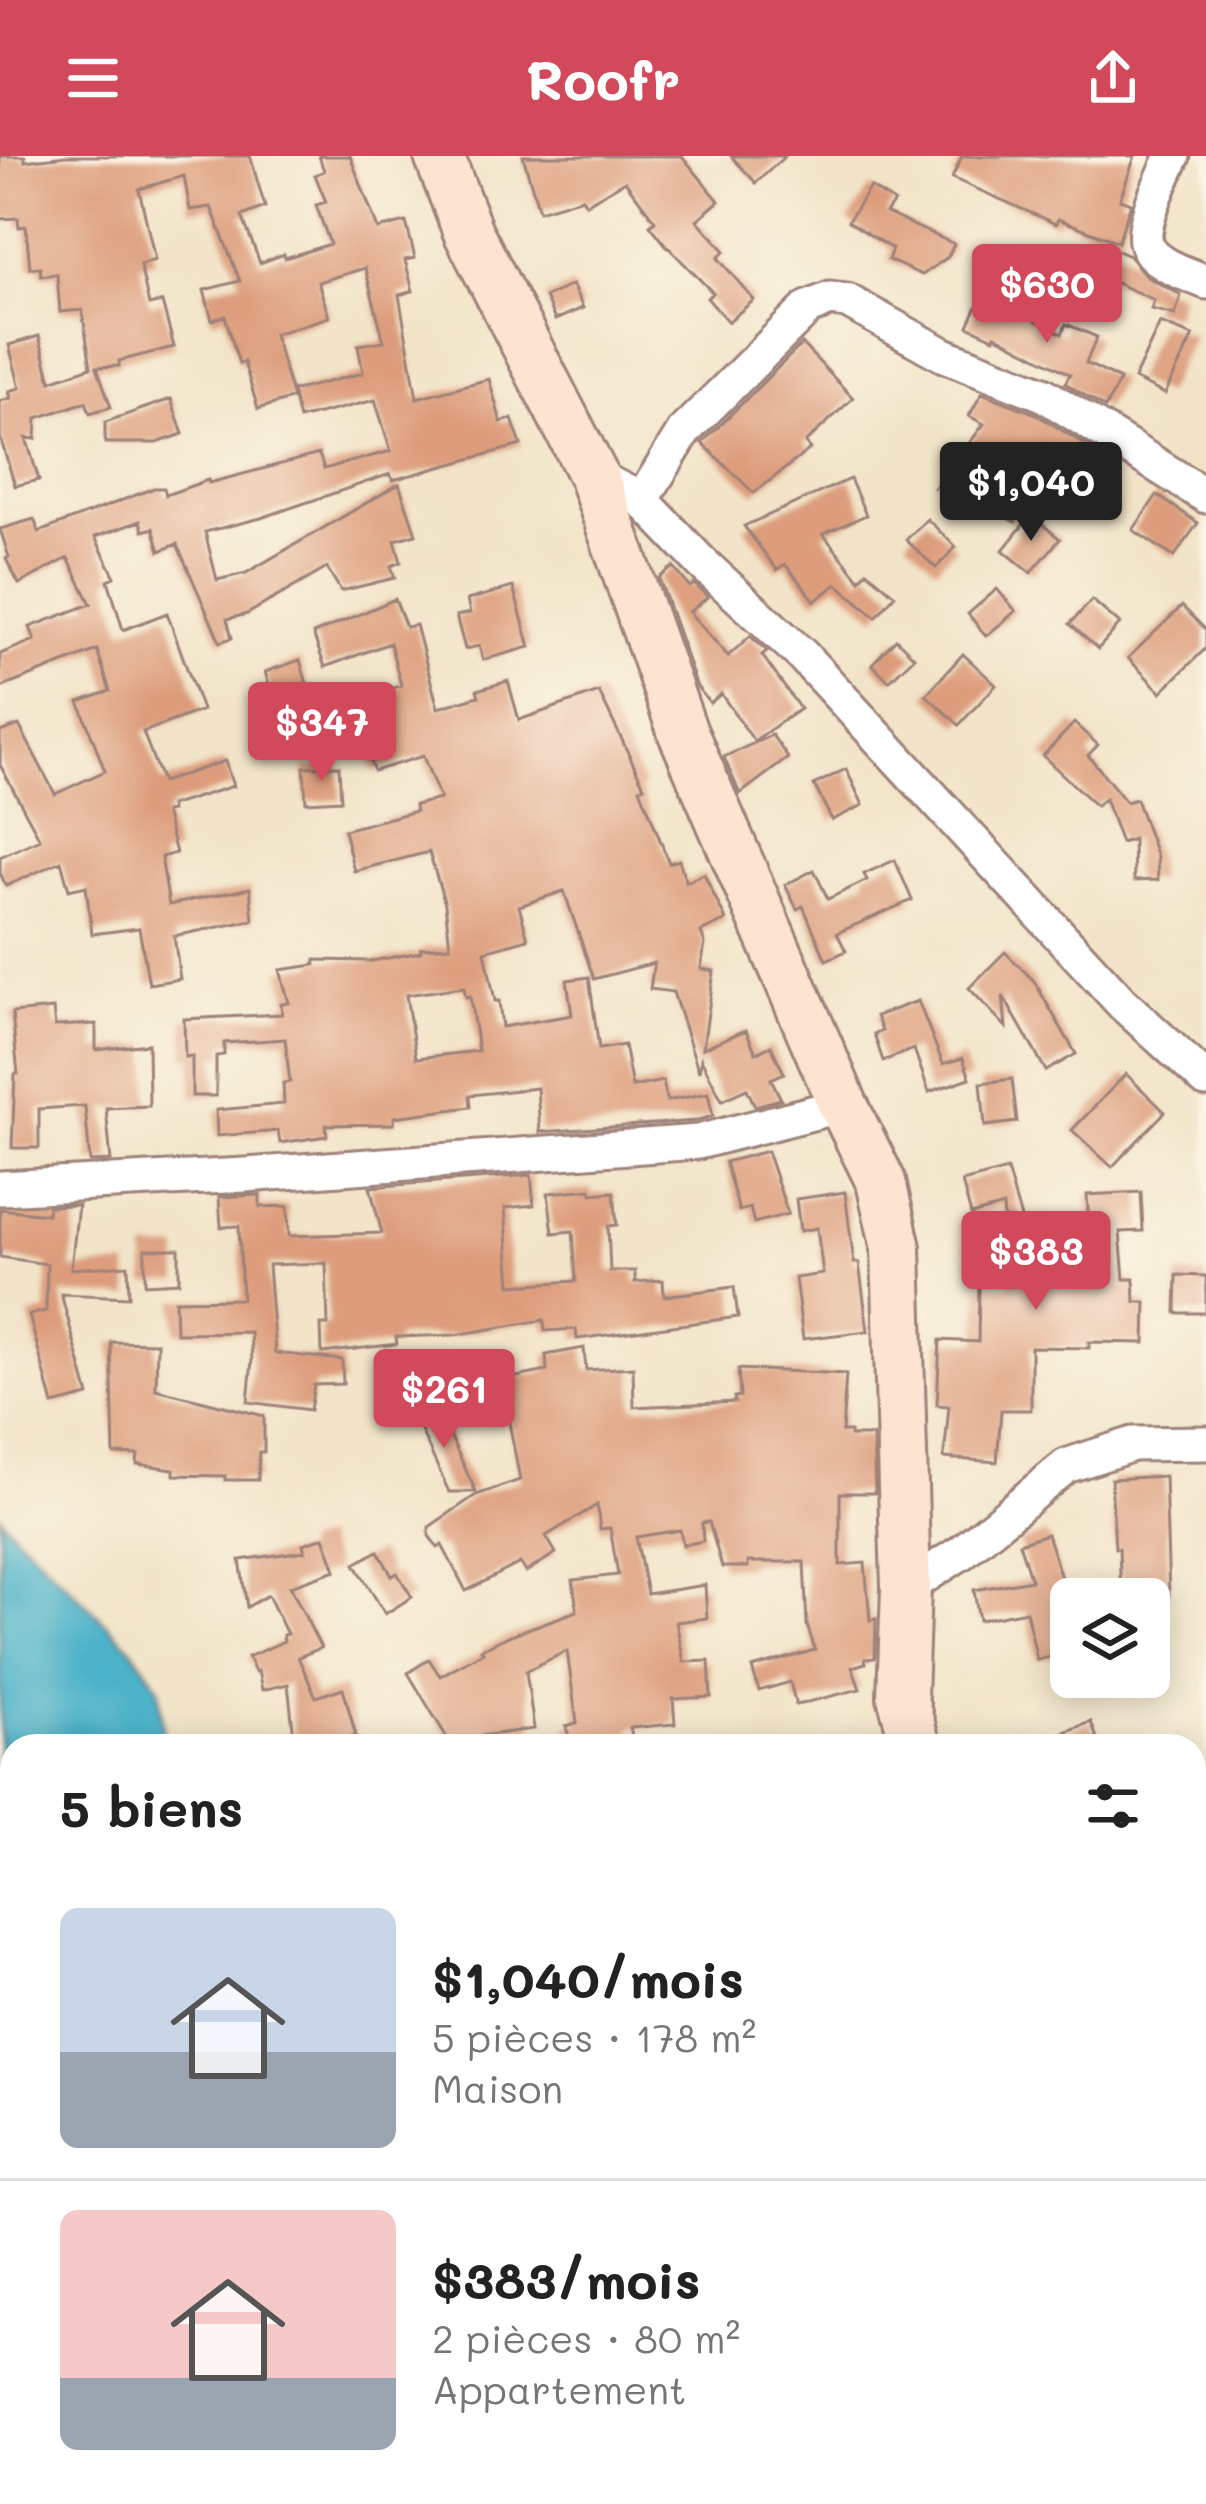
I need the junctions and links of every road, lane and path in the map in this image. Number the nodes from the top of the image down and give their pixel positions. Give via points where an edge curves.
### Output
1 (439, 156) edge
2 (1173, 156) edge
3 (1206, 282) edge
4 (593, 475) junction
5 (1206, 496) edge
6 (642, 500) junction
7 (1206, 1080) edge
8 (843, 1106) junction
9 (0, 1188) edge
10 (1206, 1444) edge
11 (906, 1588) junction
12 (913, 1734) edge

1 - 4 main road via 468,232
2 - 3 street via 1144,239 1169,266
4 - 6 street
4 - 8 main road via 683,733
5 - 6 street via 1043,394 830,299 808,308 685,430
6 - 7 street via 802,655 1124,1004
8 - 9 street via 698,1142
8 - 11 main road via 880,1182 896,1248
10 - 11 street via 1133,1444 1066,1466
11 - 12 main road via 902,1696

